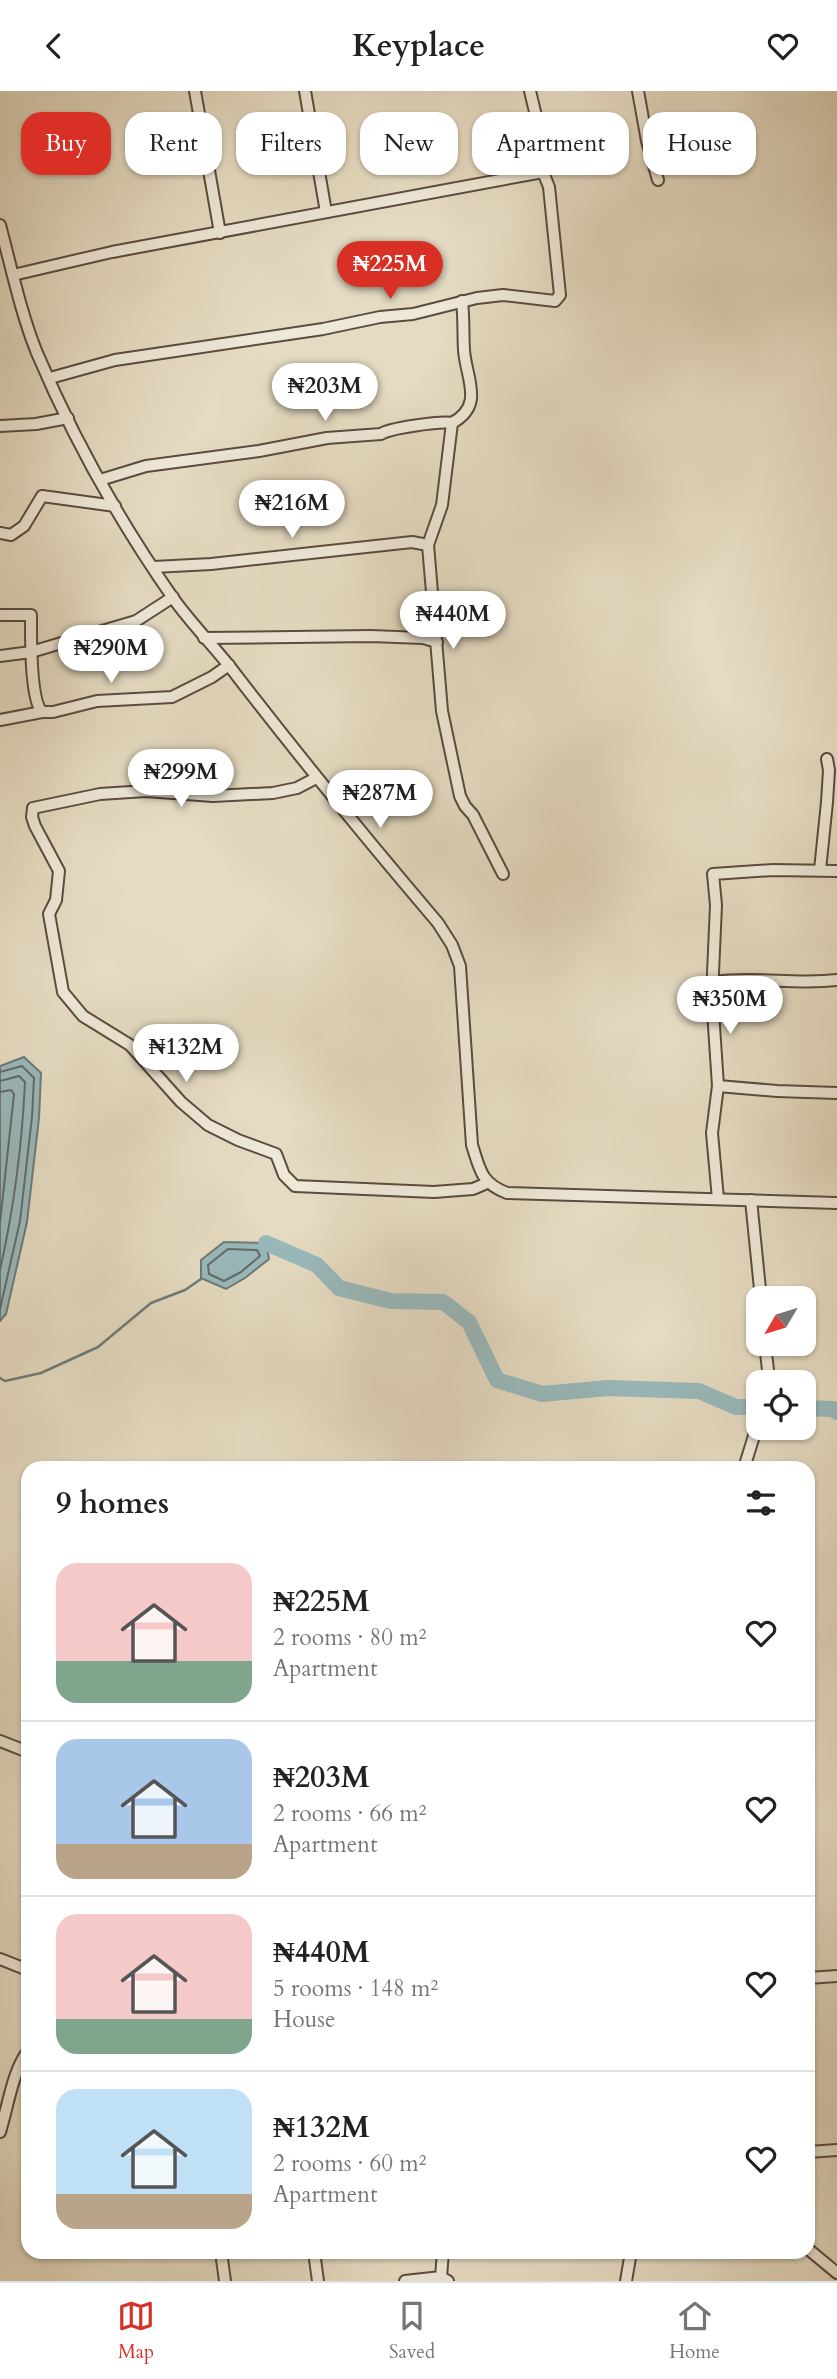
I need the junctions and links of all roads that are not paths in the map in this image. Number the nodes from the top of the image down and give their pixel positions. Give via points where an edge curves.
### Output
1 (195, 91) edge
2 (305, 91) edge
3 (530, 91) edge
4 (638, 91) edge
5 (535, 112) edge
6 (527, 175) edge
7 (544, 175) edge
8 (658, 180) dead end
9 (326, 212) junction
10 (0, 225) edge
11 (220, 233) junction
12 (13, 275) junction
13 (463, 300) junction
14 (50, 377) junction
15 (68, 418) junction
16 (452, 423) junction
17 (0, 426) edge
18 (100, 480) junction
19 (115, 506) junction
20 (0, 533) edge
21 (428, 545) junction
22 (154, 567) junction
23 (173, 597) junction
24 (0, 615) edge
25 (204, 638) junction
26 (437, 642) junction
27 (31, 652) junction
28 (0, 656) edge
29 (229, 665) junction
30 (42, 712) junction
31 (0, 720) edge
32 (827, 758) dead end
33 (316, 779) junction
34 (820, 870) junction
35 (837, 871) edge
36 (503, 874) dead end
37 (837, 980) edge
38 (714, 982) junction
39 (718, 1086) junction
40 (837, 1093) edge
41 (487, 1183) junction
42 (718, 1199) junction
43 (751, 1201) junction
44 (837, 1203) edge
45 (760, 1286) edge
46 (753, 1440) edge
47 (746, 1461) edge
48 (0, 1741) edge
49 (21, 1749) edge
50 (0, 1959) edge
51 (21, 1967) edge
52 (837, 1976) edge
53 (815, 1978) edge
54 (21, 2062) edge
55 (0, 2132) edge
56 (837, 2150) edge
57 (815, 2152) edge
58 (815, 2255) edge
59 (222, 2259) edge
60 (315, 2259) edge
61 (444, 2259) edge
62 (630, 2259) edge
63 (837, 2273) edge
64 (445, 2279) edge
65 (225, 2281) edge
66 (317, 2281) edge
67 (405, 2281) edge
68 (626, 2281) edge

1 - 11 street
2 - 9 street
3 - 5 street
4 - 8 street
6 - 9 street
7 - 13 street via 560,295 555,301 503,295
9 - 11 street
10 - 12 street
11 - 12 street
12 - 14 street
13 - 14 street via 413,314 115,361
13 - 16 street via 471,400 467,412
14 - 15 street
15 - 17 street
15 - 18 street
16 - 18 street via 439,421 381,434 146,466
16 - 21 street via 442,505
18 - 19 street
19 - 20 street via 42,496 24,526 11,535
19 - 22 street
21 - 22 street via 412,542
21 - 26 street
22 - 23 street
23 - 25 street
23 - 27 street via 136,621
24 - 27 street via 31,615
25 - 26 street via 370,636
25 - 29 street
26 - 36 street via 442,711 460,796
27 - 28 street
27 - 30 street via 36,706
29 - 30 street via 172,697 96,701
29 - 33 street
30 - 31 street
32 - 34 street
33 - 41 street via 452,945 460,966 472,1145
33 - 41 street via 297,789 273,793 213,796 146,791 100,794 33,808 35,825 59,871 49,914 63,992 83,1016 130,1045 208,1125 276,1154 284,1175 295,1186 434,1192 473,1189
34 - 35 street
34 - 38 street via 713,874
37 - 38 street
38 - 39 street
39 - 40 street
39 - 42 street via 712,1133
41 - 42 street via 507,1193
42 - 43 street
43 - 44 street
43 - 45 street
46 - 47 street
48 - 49 street
50 - 51 street
52 - 53 street
54 - 55 street
56 - 57 street
58 - 63 street
59 - 65 street
60 - 66 street
61 - 64 street
62 - 68 street
64 - 67 street

